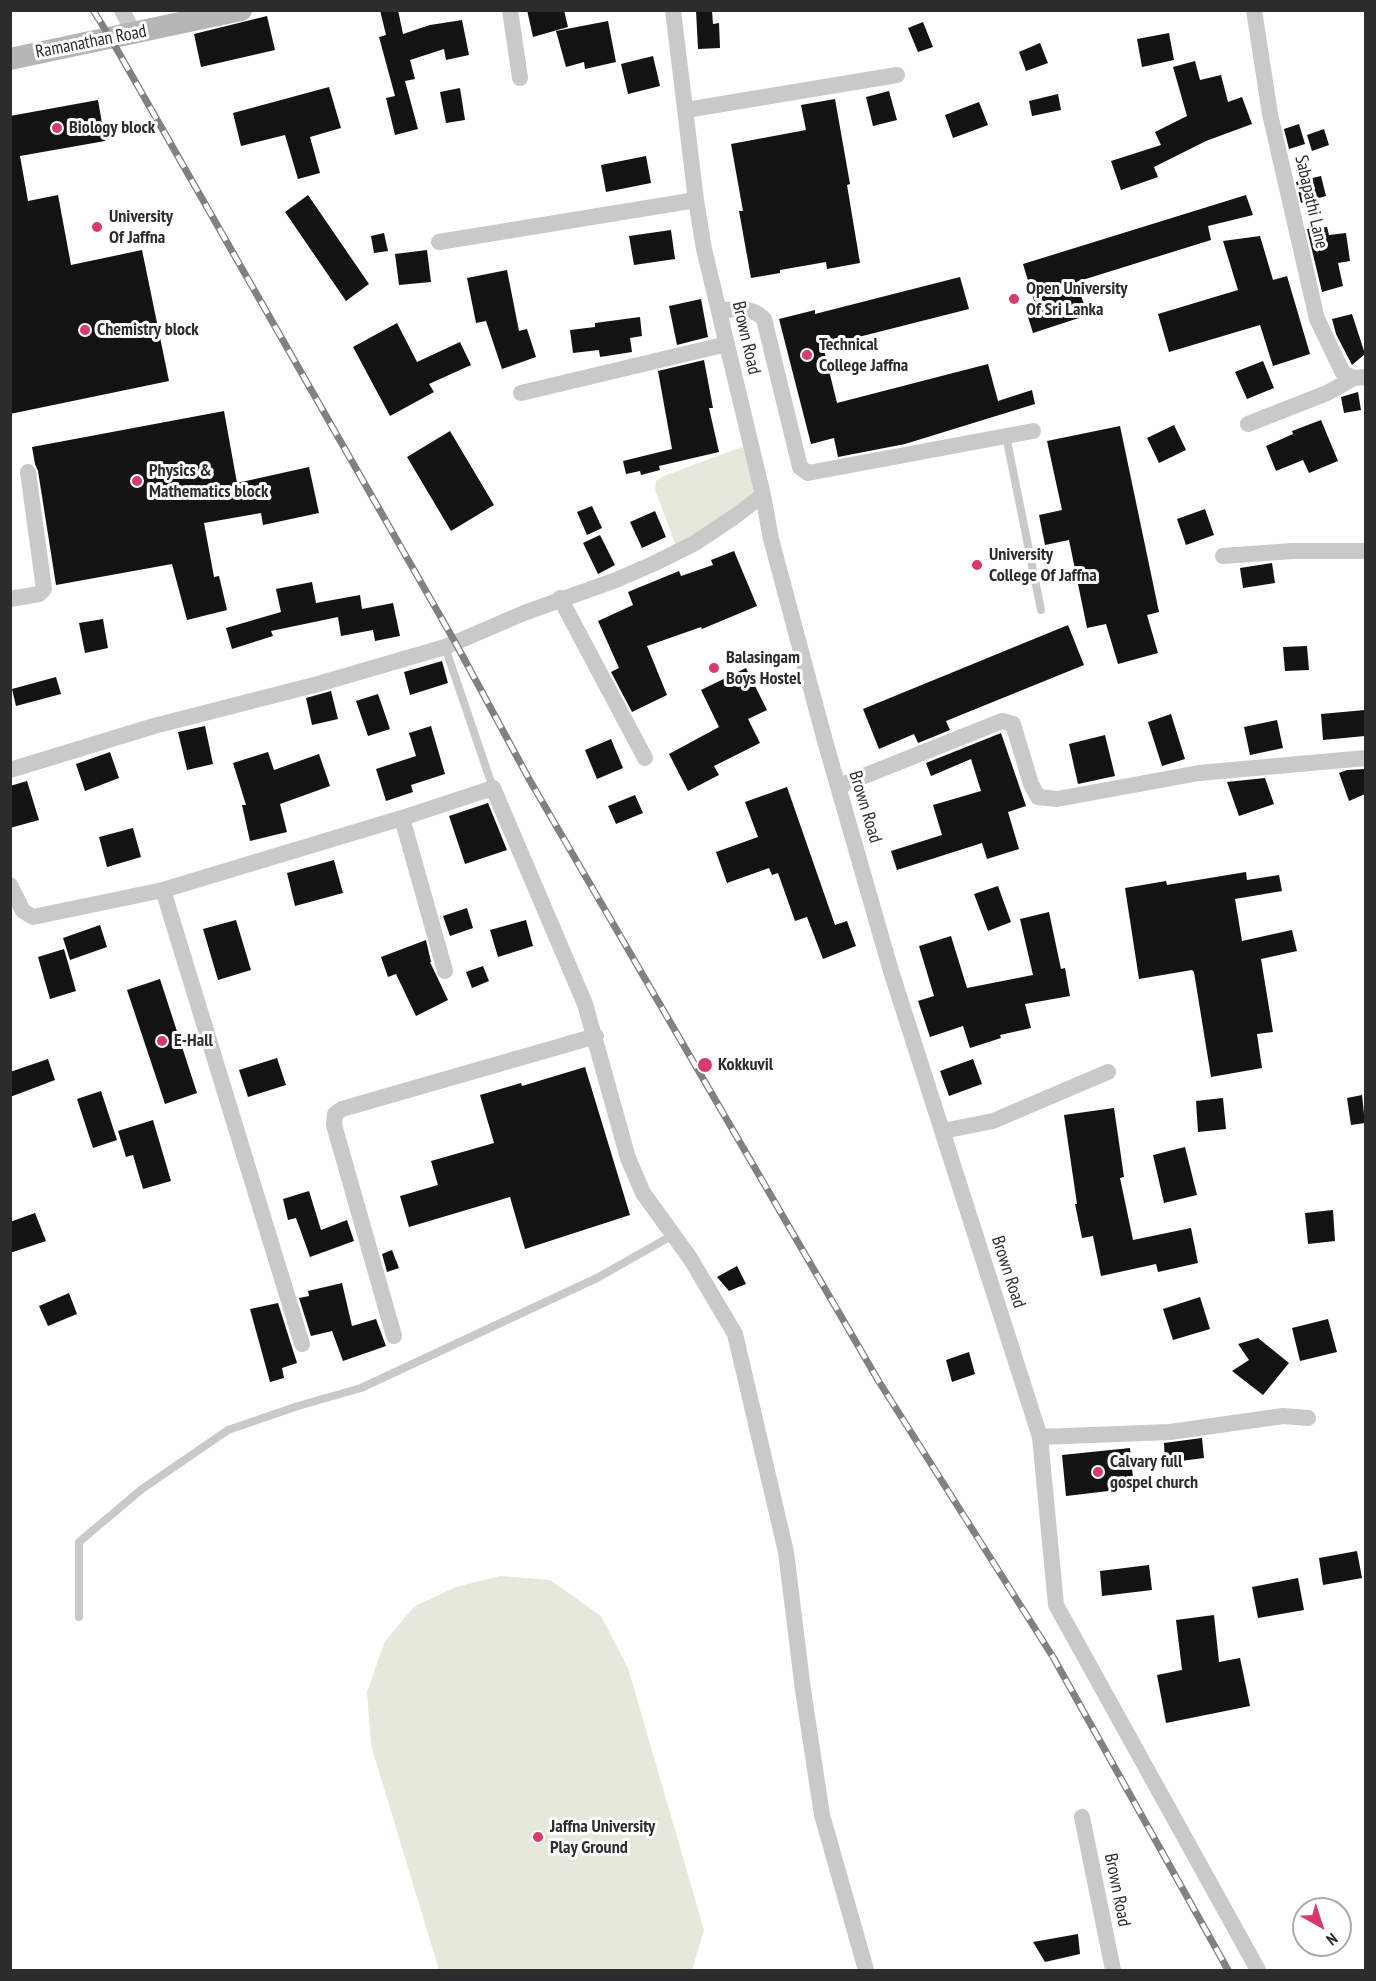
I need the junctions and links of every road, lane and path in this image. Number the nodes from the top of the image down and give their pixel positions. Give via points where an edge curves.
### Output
1 (122, 10) edge
2 (241, 10) edge
3 (510, 10) edge
4 (672, 10) edge
5 (1254, 10) edge
6 (134, 34) junction
7 (10, 59) edge
8 (897, 75) dead end
9 (520, 78) dead end
10 (686, 110) junction
11 (696, 200) junction
12 (439, 242) dead end
13 (719, 310) junction
14 (727, 344) junction
15 (1360, 377) edge
16 (521, 393) dead end
17 (1248, 424) dead end
18 (1033, 431) dead end
19 (1006, 436) junction
20 (28, 472) dead end
21 (763, 495) junction
22 (1365, 551) edge
23 (1223, 556) dead end
24 (560, 598) junction
25 (10, 599) edge
26 (1041, 610) dead end
27 (445, 647) junction
28 (645, 758) dead end
29 (1365, 758) edge
30 (10, 770) edge
31 (839, 786) junction
32 (493, 788) junction
33 (402, 818) junction
34 (10, 885) edge
35 (163, 890) junction
36 (445, 971) dead end
37 (596, 1036) junction
38 (1108, 1072) dead end
39 (943, 1131) junction
40 (673, 1235) junction
41 (394, 1336) dead end
42 (302, 1344) dead end
43 (1308, 1418) dead end
44 (1040, 1437) junction
45 (79, 1617) dead end
46 (1082, 1817) dead end
47 (866, 1971) edge
48 (1113, 1971) edge
49 (1258, 1971) edge

1 - 6 street
2 - 6 main road, Ramanathan Road
3 - 9 street
4 - 10 street, Brown Road
5 - 15 street, Sabapathi Lane via 1270,114 1317,319 1343,373
6 - 7 main road, Ramanathan Road
8 - 10 street
10 - 11 street, Brown Road
11 - 12 street
11 - 13 street, Brown Road
13 - 14 street, Brown Road
13 - 19 street via 750,309 764,319 800,467 808,473
14 - 16 street
14 - 21 street, Brown Road
15 - 17 street
18 - 19 street
19 - 26 lane
20 - 25 street via 44,589 39,594
21 - 24 street via 694,543 616,580
21 - 31 street, Brown Road via 771,539
22 - 23 street
24 - 27 street
24 - 28 street
27 - 30 street via 154,726
27 - 32 lane
29 - 31 street via 1199,773 1057,799 1038,797 1013,724 1002,721
31 - 39 street, Brown Road via 891,971
32 - 33 street
32 - 37 street
33 - 35 street
33 - 36 street
34 - 35 street via 23,911 33,917
35 - 42 street
37 - 40 street via 628,1158 644,1193
37 - 41 street via 334,1114
38 - 39 street via 993,1121
39 - 44 street, Brown Road
40 - 45 lane via 597,1278 361,1388 228,1430 142,1489 79,1542
40 - 47 street via 735,1334 786,1552 822,1815
43 - 44 street via 1283,1416 1170,1432
44 - 49 street, Brown Road via 1056,1605
46 - 48 street, Brown Road

